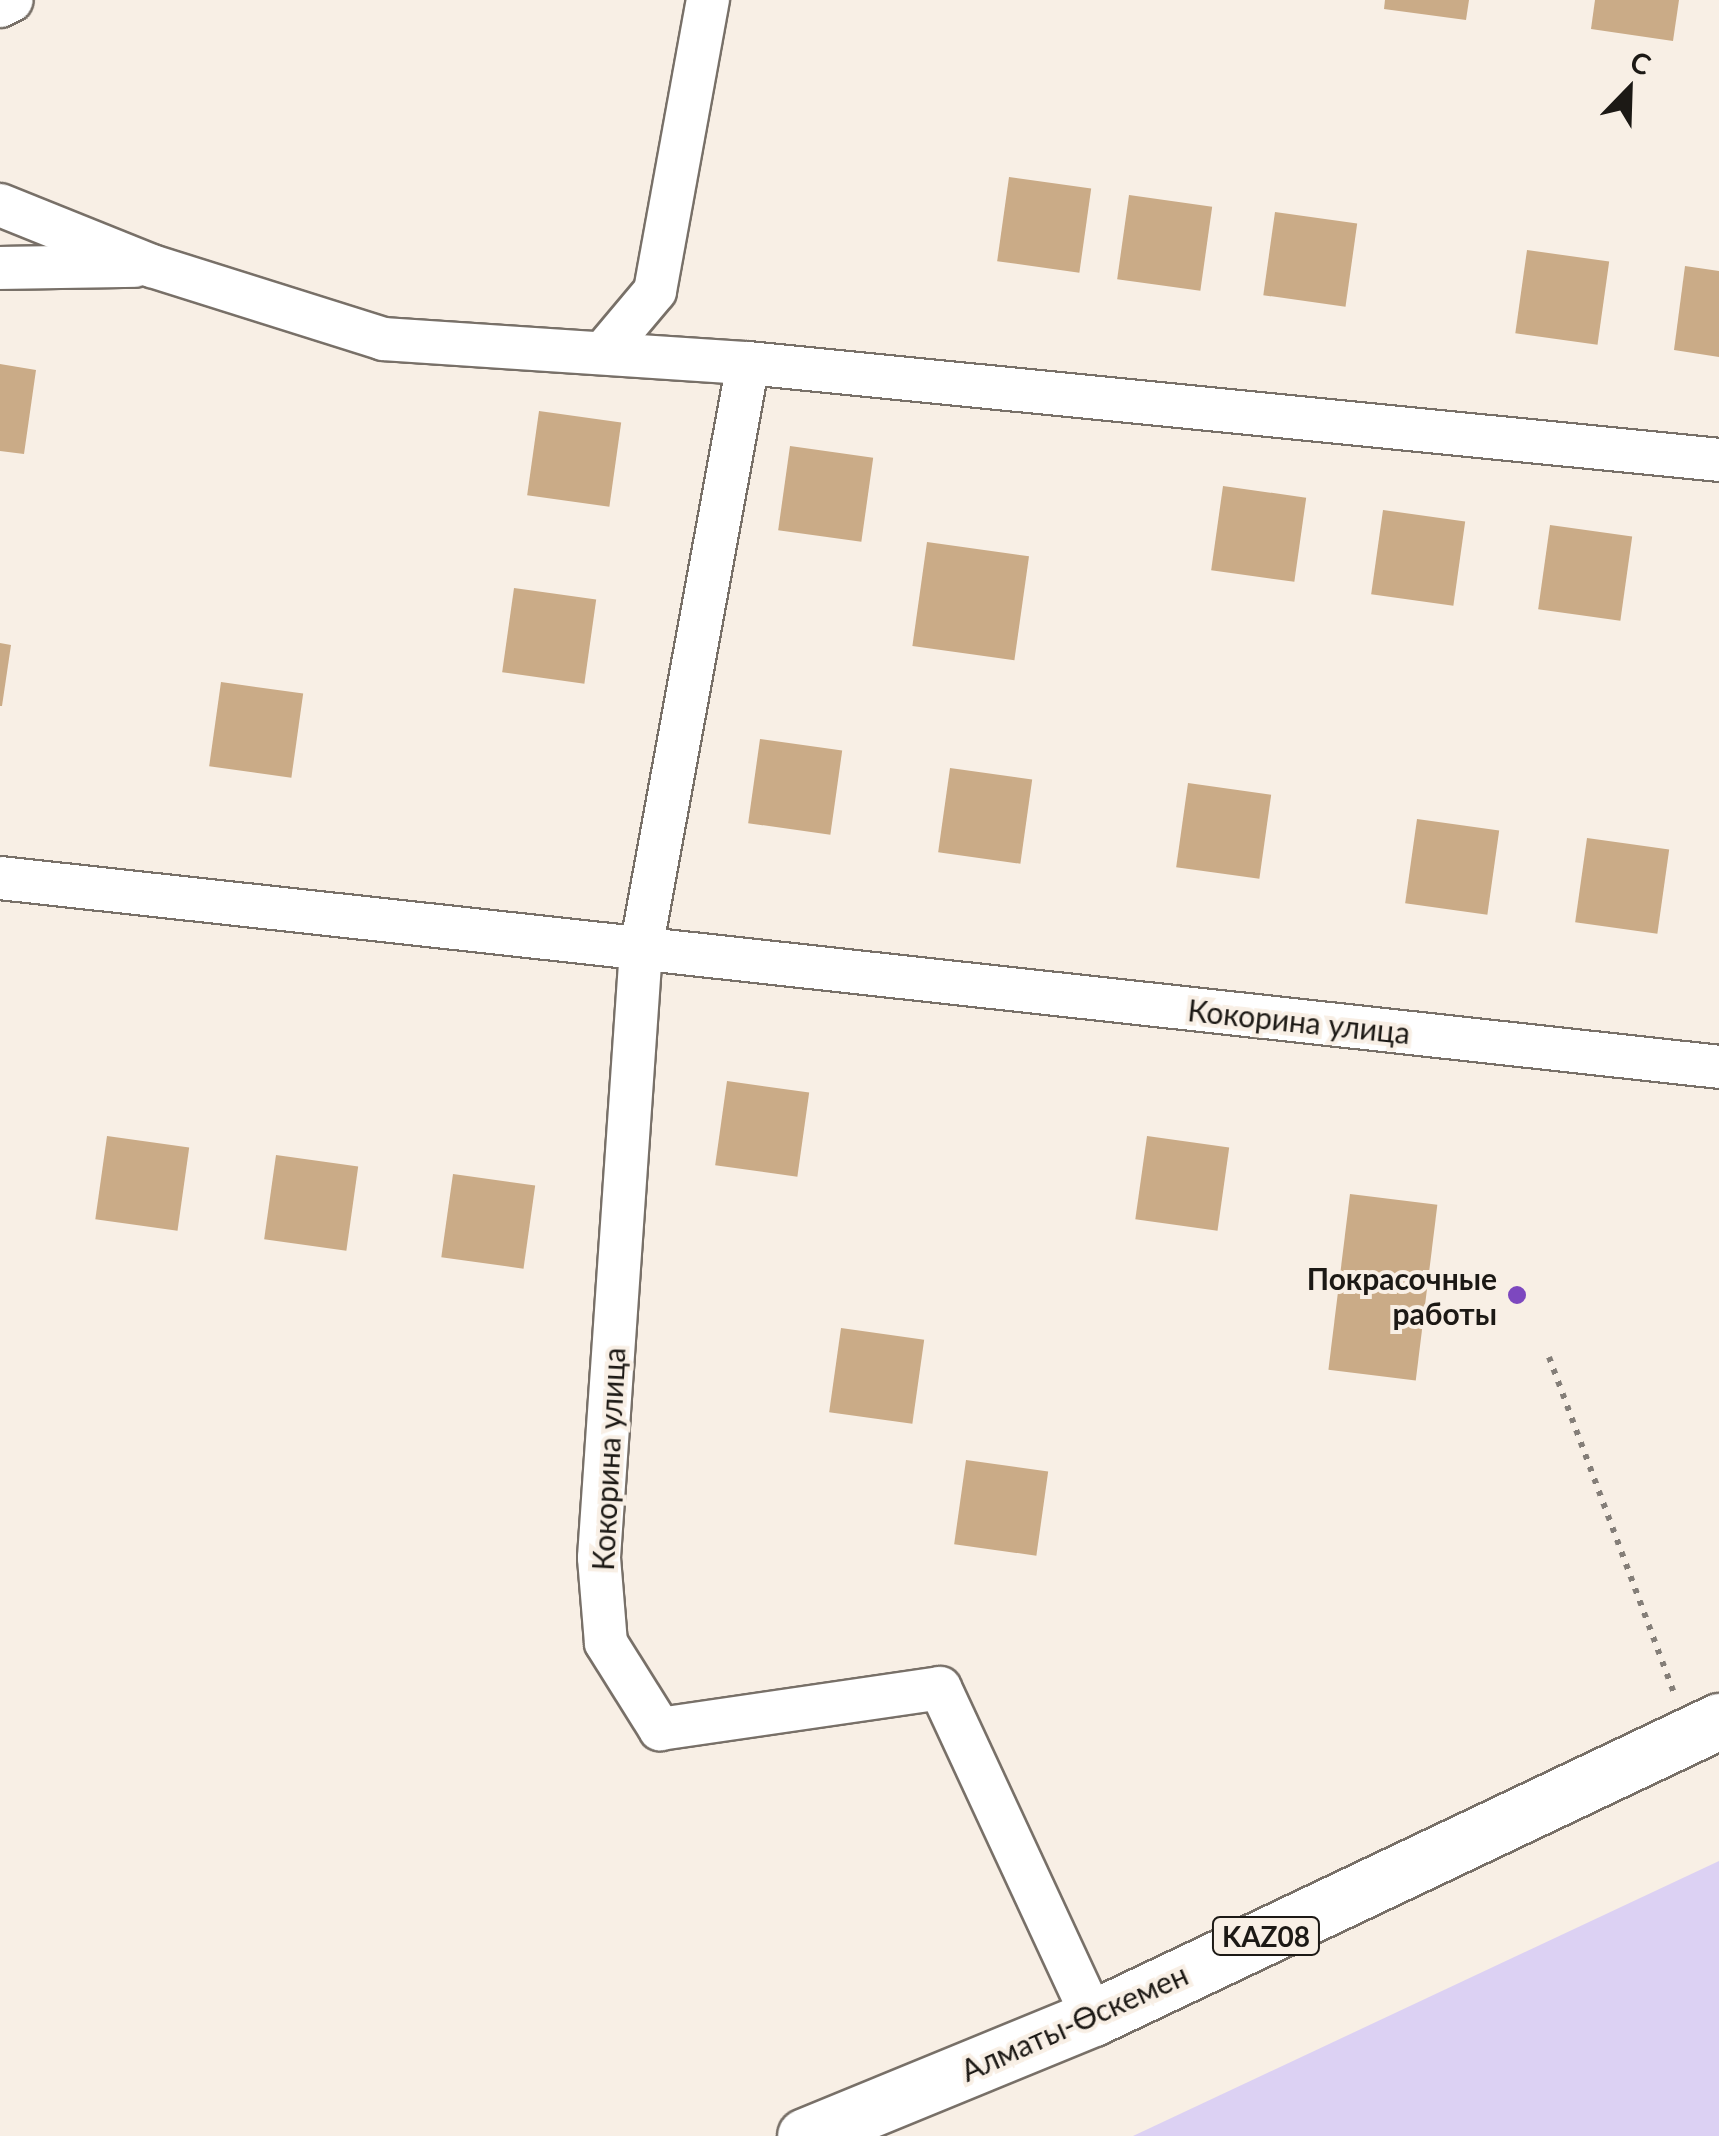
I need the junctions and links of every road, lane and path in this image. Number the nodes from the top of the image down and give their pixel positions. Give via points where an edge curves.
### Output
1 (12, 0) edge
2 (708, 0) edge
3 (0, 6) edge
4 (0, 205) edge
5 (152, 266) junction
6 (0, 268) edge
7 (655, 291) junction
8 (603, 353) junction
9 (696, 360) junction
10 (748, 363) junction
11 (1719, 460) edge
12 (0, 878) edge
13 (642, 948) junction
14 (1719, 1067) edge
15 (1549, 1357) dead end
16 (1705, 1729) edge
17 (1093, 2018) junction
18 (805, 2136) edge

1 - 3 street
2 - 7 street
4 - 5 street
5 - 6 street
5 - 8 street via 383,339
7 - 8 street
7 - 9 street
8 - 9 street
9 - 10 street
10 - 11 street
10 - 13 street
12 - 13 street, Кокорина улица
13 - 14 street, Кокорина улица
13 - 17 street, Кокорина улица via 599,1558 606,1643 660,1729 940,1688
15 - 16 path
16 - 17 highway, Алматы-Өскемен / KAZ08
17 - 18 highway, Алматы-Өскемен / KAZ08

